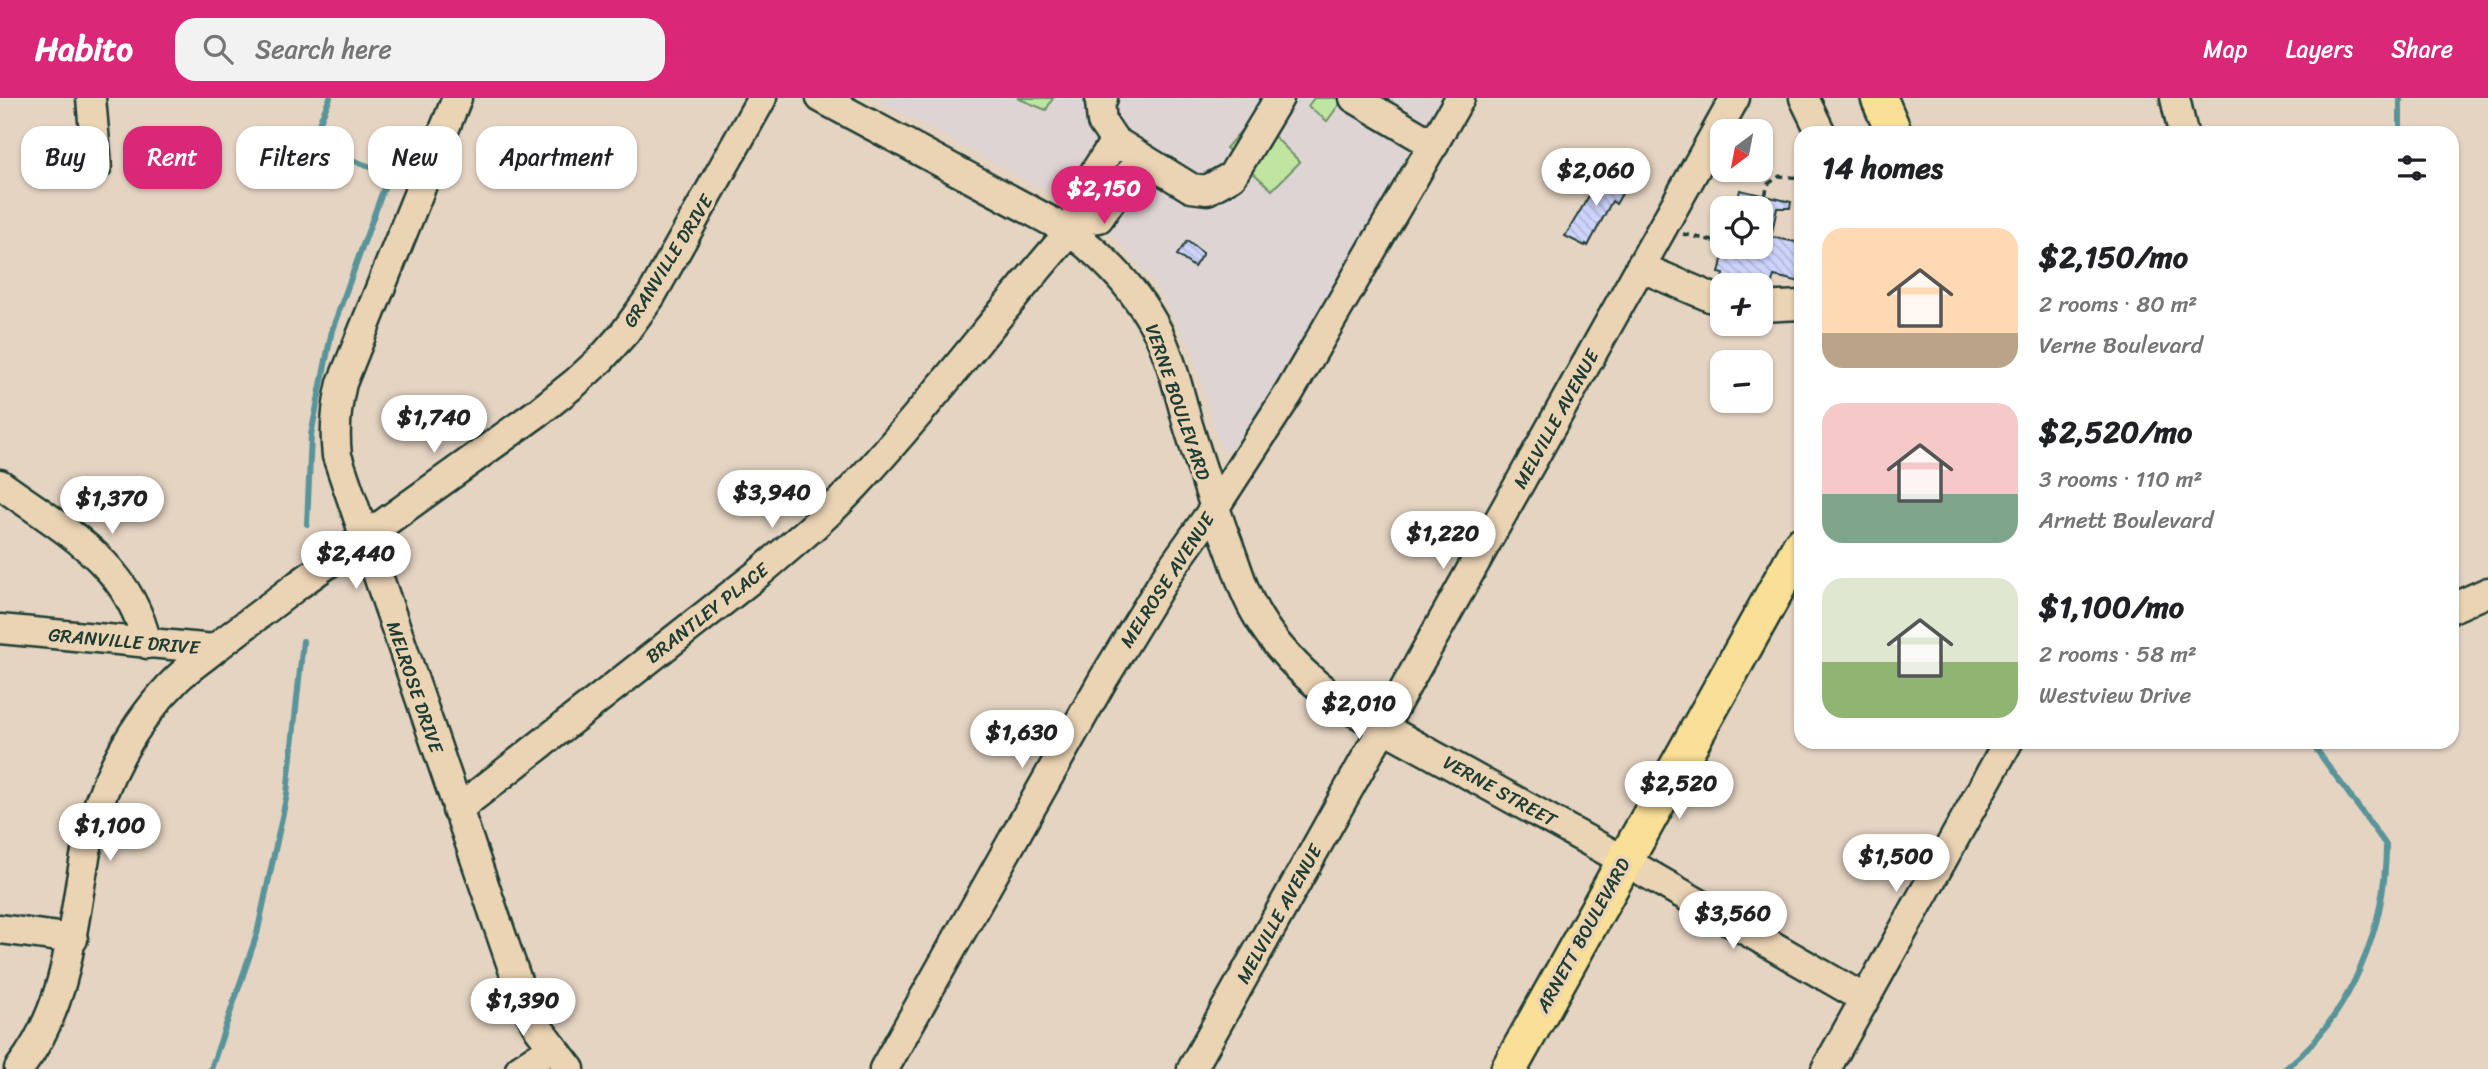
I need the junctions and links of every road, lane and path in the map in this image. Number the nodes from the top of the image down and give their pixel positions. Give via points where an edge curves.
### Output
1 (91, 98) edge
2 (457, 98) edge
3 (762, 98) edge
4 (821, 98) edge
5 (1103, 98) edge
6 (1279, 98) edge
7 (1354, 98) edge
8 (1460, 98) edge
9 (1735, 98) edge
10 (1804, 98) edge
11 (1879, 98) edge
12 (2175, 98) edge
13 (93, 126) edge
14 (1818, 126) edge
15 (1891, 126) edge
16 (2181, 126) edge
17 (1115, 141) junction
18 (1433, 145) junction
19 (1141, 158) junction
20 (1794, 177) edge
21 (1765, 196) dead end
22 (1663, 225) junction
23 (1074, 226) junction
24 (1710, 240) edge
25 (1640, 267) junction
26 (1710, 297) edge
27 (1794, 305) edge
28 (1773, 306) edge
29 (0, 484) edge
30 (1215, 507) junction
31 (364, 537) junction
32 (1794, 558) edge
33 (2488, 592) edge
34 (2459, 605) edge
35 (0, 629) edge
36 (147, 643) junction
37 (214, 649) junction
38 (1384, 727) junction
39 (2004, 749) edge
40 (457, 810) junction
41 (1625, 861) junction
42 (0, 929) edge
43 (73, 939) junction
44 (1865, 999) junction
45 (561, 1059) edge
46 (19, 1069) edge
47 (520, 1069) edge
48 (884, 1069) edge
49 (1192, 1069) edge
50 (1509, 1069) edge
51 (1826, 1069) edge

1 - 13 street
2 - 31 street, MELROSE DRIVE via 336,407 337,456
3 - 31 street, GRANVILLE DRIVE via 651,296 601,359 540,411
4 - 23 street, VERNE BOULEVARD
5 - 17 street via 1102,122
6 - 19 street via 1232,176 1220,185 1207,190 1191,188
7 - 18 street
8 - 18 street, MELROSE AVENUE
9 - 22 street, MELVILLE AVENUE
10 - 14 street
11 - 15 main road
12 - 16 street
17 - 19 street
17 - 23 street via 1076,201
18 - 30 street, MELROSE AVENUE via 1289,393
19 - 23 street via 1099,218
20 - 21 path via 1780,176 1768,184
22 - 24 path
22 - 25 street, MELVILLE AVENUE
23 - 30 street, VERNE BOULEVARD via 1138,299 1159,335
23 - 40 street, BRANTLEY PLACE via 909,425 802,537
25 - 26 street
25 - 38 street, MELVILLE AVENUE
27 - 28 street
29 - 36 street via 111,568 127,589
30 - 38 street, VERNE STREET via 1245,592 1281,650 1325,693
30 - 48 street, MELROSE AVENUE via 1104,678
31 - 37 street, GRANVILLE DRIVE
31 - 40 street, MELROSE DRIVE
32 - 41 main road, ARNETT BOULEVARD
33 - 34 street
35 - 36 street, GRANVILLE DRIVE
36 - 37 street, GRANVILLE DRIVE
37 - 43 street via 151,708 114,767 88,841
38 - 41 street, VERNE STREET
38 - 49 street, MELVILLE AVENUE
39 - 44 street
40 - 45 street, MELROSE DRIVE via 525,1004
41 - 44 street, VERNE STREET
41 - 50 main road, ARNETT BOULEVARD
42 - 43 street
43 - 46 street via 58,996
44 - 51 street
45 - 47 street

